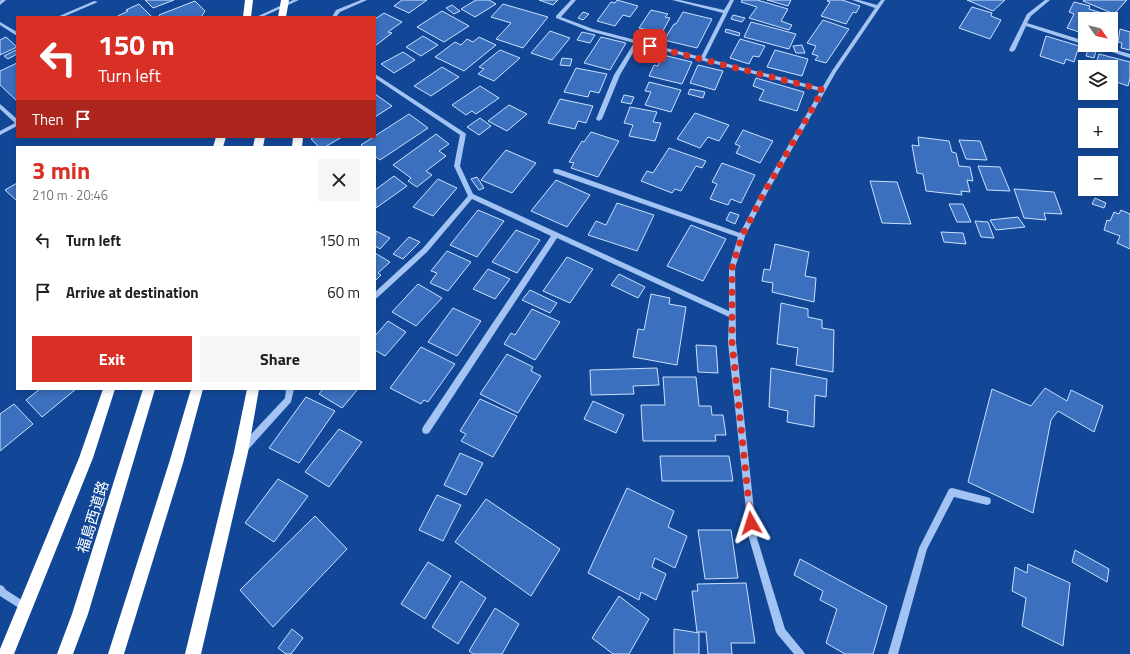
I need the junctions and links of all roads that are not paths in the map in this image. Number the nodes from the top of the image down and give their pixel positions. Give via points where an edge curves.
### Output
1 (4, 0) edge
2 (249, 0) edge
3 (297, 0) edge
4 (366, 0) edge
5 (574, 0) edge
6 (674, 0) edge
7 (732, 0) edge
8 (854, 0) edge
9 (883, 0) edge
10 (1048, 0) edge
11 (96, 2) dead end
12 (284, 3) edge
13 (0, 4) edge
14 (878, 7) junction
15 (726, 12) junction
16 (61, 16) edge
17 (247, 16) edge
18 (260, 16) edge
19 (282, 16) edge
20 (335, 16) edge
21 (0, 23) edge
22 (1024, 24) junction
23 (16, 33) edge
24 (1078, 41) edge
25 (637, 42) junction
26 (1012, 50) dead end
27 (1117, 52) edge
28 (1130, 56) edge
29 (702, 59) junction
30 (376, 77) edge
31 (823, 90) junction
32 (0, 106) edge
33 (599, 119) dead end
34 (16, 122) edge
35 (16, 124) edge
36 (0, 133) edge
37 (556, 171) dead end
38 (471, 196) junction
39 (556, 234) junction
40 (742, 236) junction
41 (376, 295) edge
42 (731, 315) junction
43 (109, 390) edge
44 (149, 390) edge
45 (197, 390) edge
46 (254, 390) edge
47 (290, 390) edge
48 (426, 430) dead end
49 (241, 452) junction
50 (987, 501) dead end
51 (0, 589) edge
52 (25, 607) junction
53 (6, 654) edge
54 (65, 654) edge
55 (116, 654) edge
56 (193, 654) edge
57 (800, 654) edge
58 (893, 654) edge

1 - 13 street
2 - 17 highway
3 - 12 street
4 - 20 street via 338,11
5 - 25 street via 558,17 591,30
6 - 15 street
7 - 15 street
8 - 14 street
9 - 14 street
10 - 22 street via 1029,15
11 - 16 street
12 - 18 street
12 - 19 highway
14 - 31 street
15 - 29 street
21 - 23 street
22 - 24 street
22 - 26 street
25 - 29 street
25 - 33 street via 617,75
27 - 28 street
29 - 31 street
30 - 38 street via 463,134 457,166
31 - 40 street
32 - 34 street
35 - 36 street
37 - 40 street
38 - 39 street
38 - 41 street via 425,250
39 - 42 street
39 - 48 street
40 - 42 street via 732,268
42 - 57 street via 753,538 781,632
43 - 52 highway via 86,458
44 - 54 highway, 福島西道路 via 80,614
45 - 55 highway
46 - 49 highway
47 - 49 street via 288,400
49 - 56 highway
50 - 58 street via 952,492 923,548
51 - 52 street
52 - 53 highway

